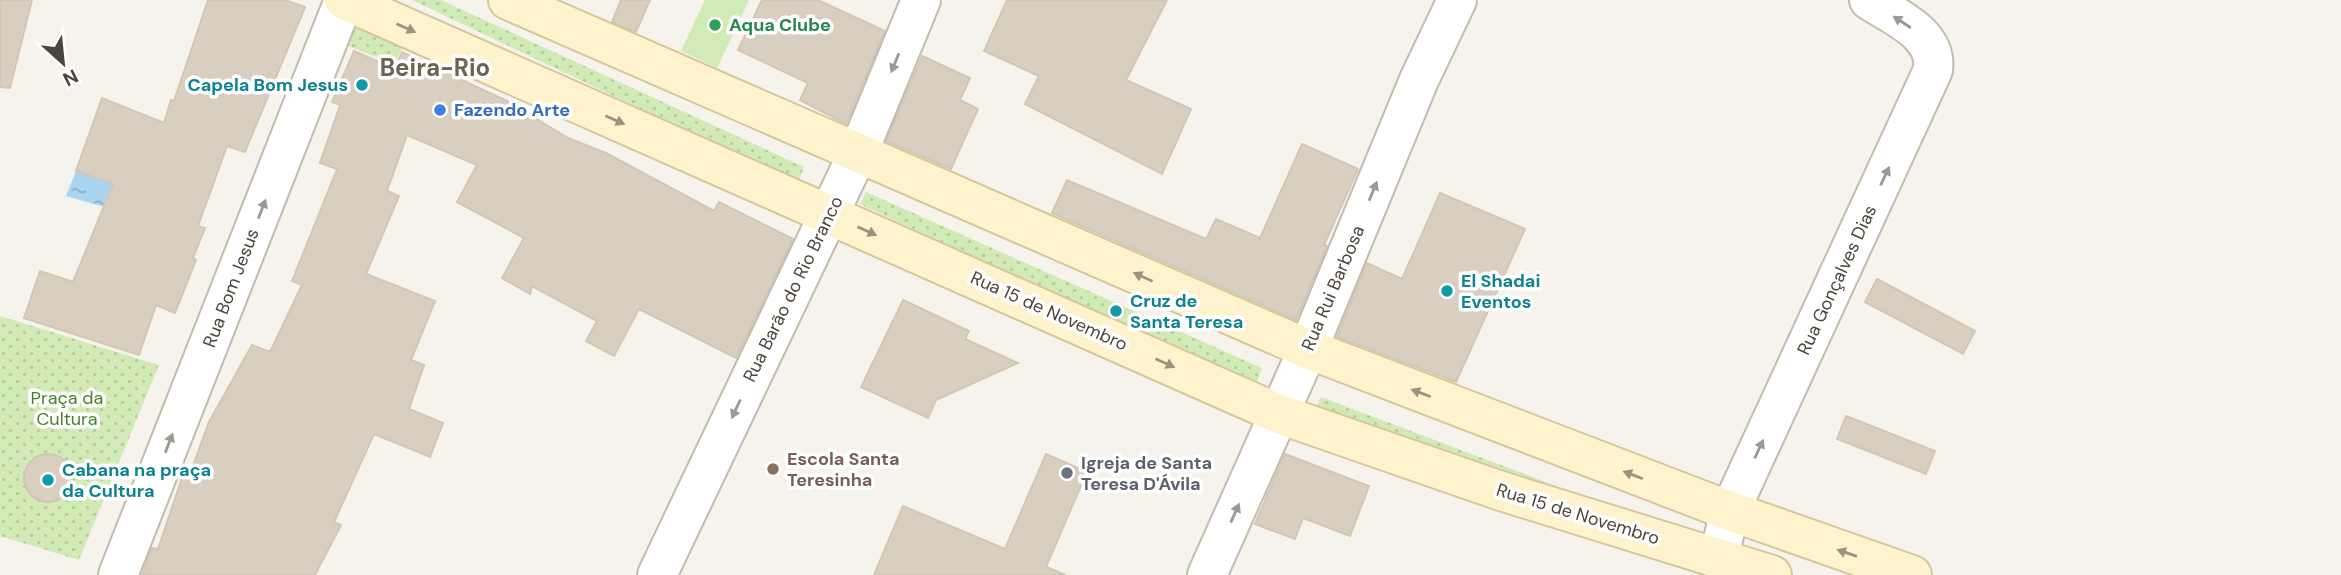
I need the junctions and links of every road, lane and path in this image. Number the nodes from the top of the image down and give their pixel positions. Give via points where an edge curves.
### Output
1 (344, 0) edge
2 (508, 0) edge
3 (921, 0) edge
4 (1457, 0) edge
5 (1869, 0) edge
6 (858, 153) junction
7 (828, 214) junction
8 (1308, 349) junction
9 (1279, 414) junction
10 (1731, 511) junction
11 (1715, 566) edge
12 (118, 575) edge
13 (657, 575) edge
14 (1207, 575) edge
15 (1772, 575) edge
16 (1912, 575) edge

1 -> 7 main road, Rua 15 de Novembro
12 -> 1 street, Rua Bom Jesus
2 - 6 main road
3 -> 6 street, Rua Barão do Rio Branco
8 -> 4 street, Rua Rui Barbosa via 1419,80
10 -> 5 street, Rua Gonçalves Dias via 1933,70 1931,47 1918,32
6 - 7 street, Rua Barão do Rio Branco
8 -> 6 main road
7 -> 9 main road, Rua 15 de Novembro
7 -> 13 street, Rua Barão do Rio Branco
8 - 9 street, Rua Rui Barbosa
10 -> 8 main road
9 - 11 main road, Rua 15 de Novembro
14 -> 9 street, Rua Rui Barbosa
10 - 11 street, Rua Gonçalves Dias
16 -> 10 main road
11 - 15 main road, Rua 15 de Novembro

